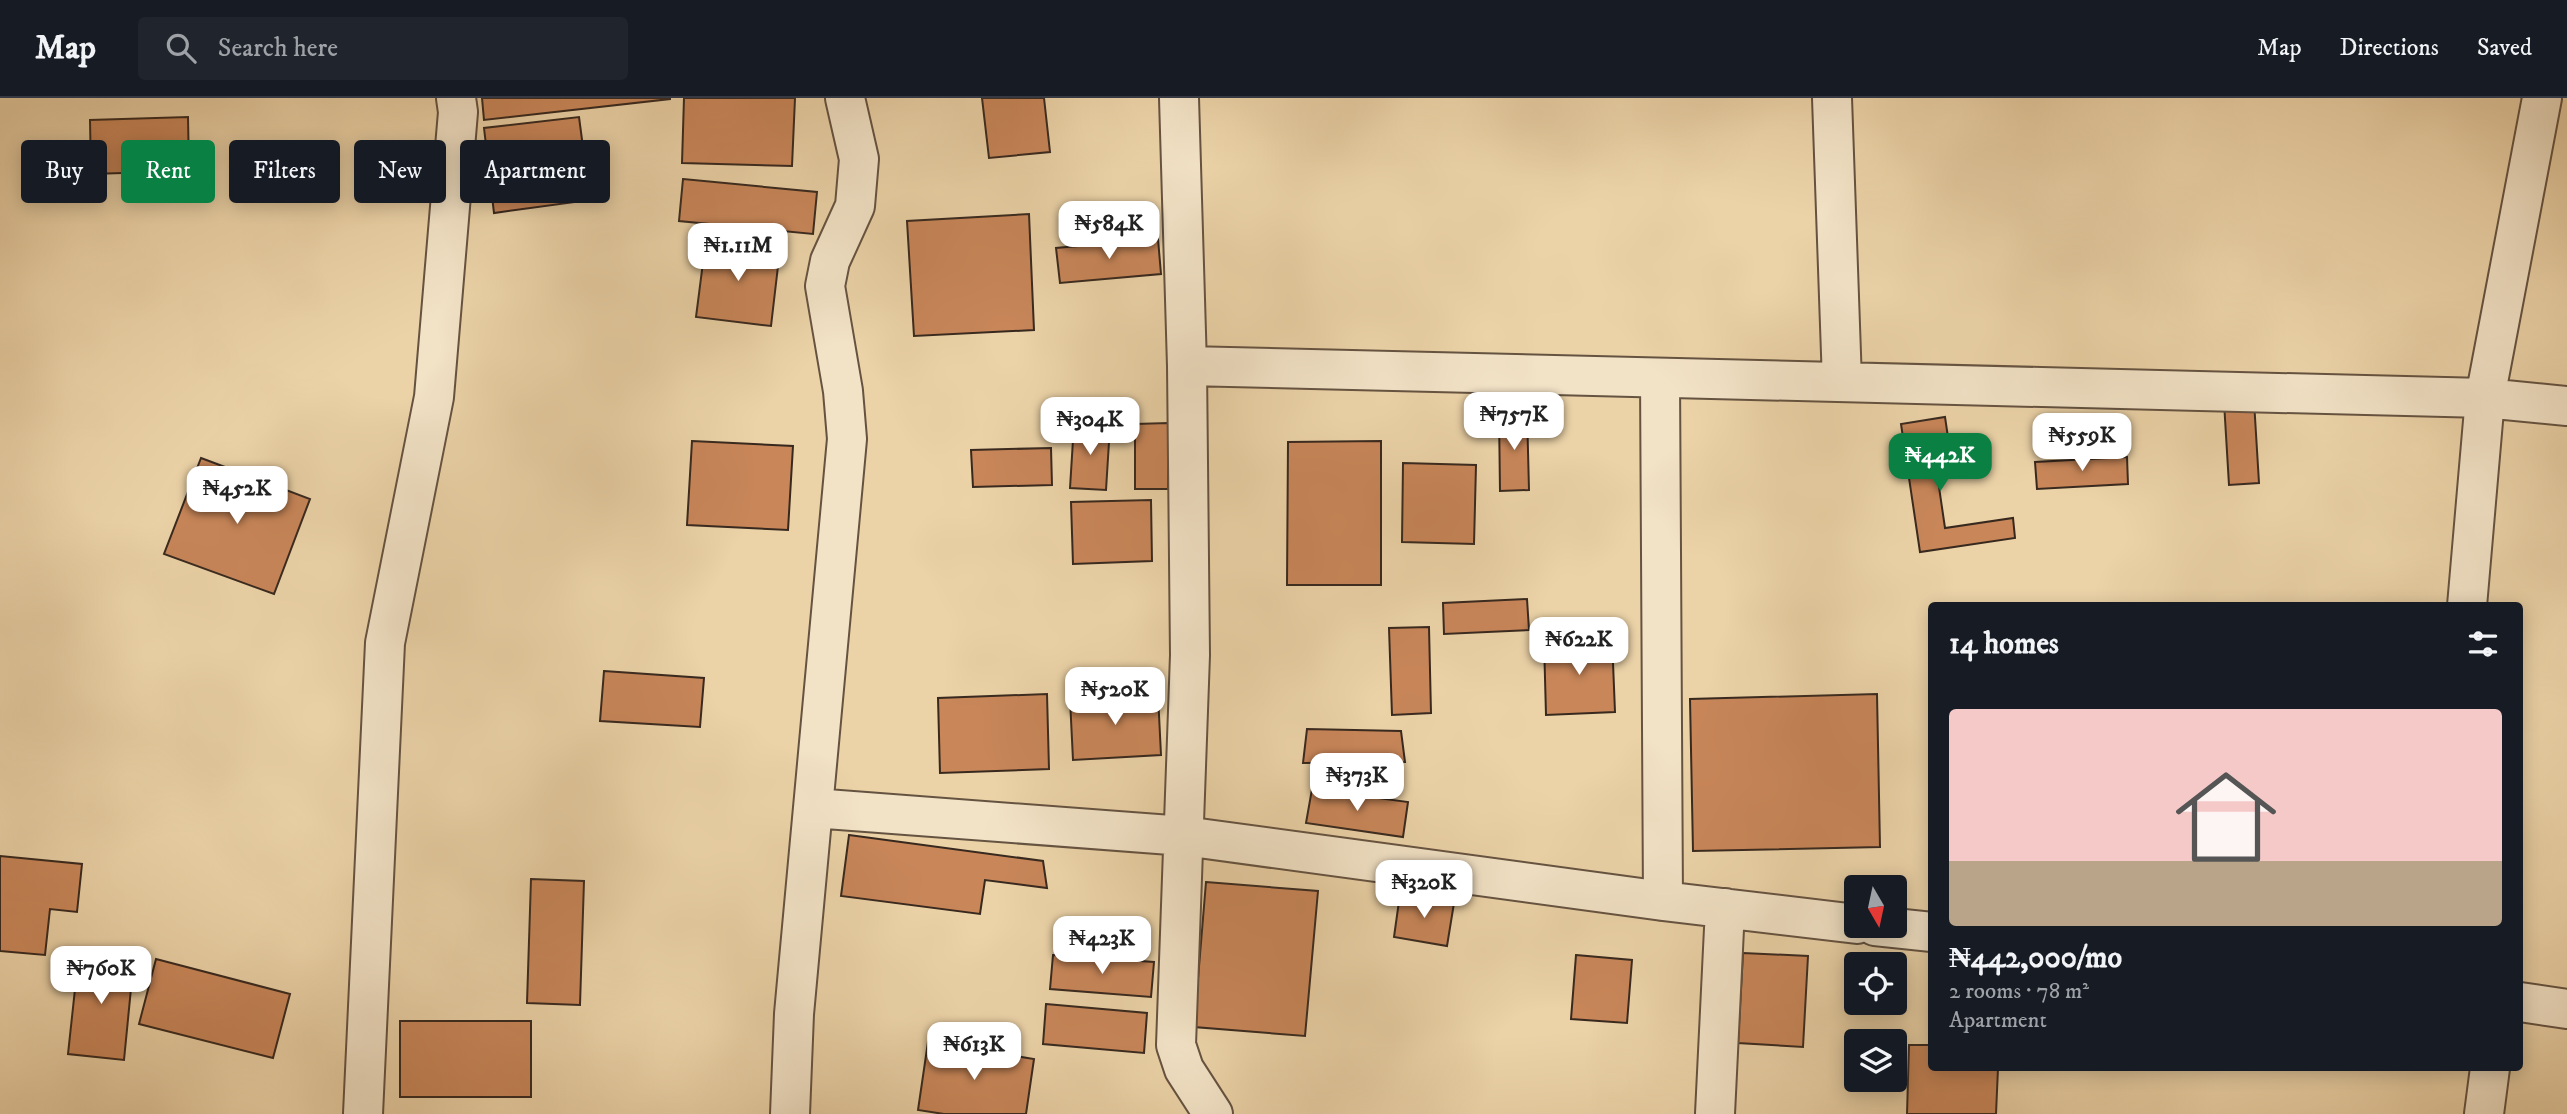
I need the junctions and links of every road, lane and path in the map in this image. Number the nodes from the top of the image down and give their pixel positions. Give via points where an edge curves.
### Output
1 (456, 98) edge
2 (845, 98) edge
3 (1179, 98) edge
4 (1832, 98) edge
5 (2542, 98) edge
6 (1187, 366) junction
7 (1660, 378) junction
8 (1842, 382) junction
9 (2485, 398) junction
10 (2567, 406) edge
11 (2467, 602) edge
12 (813, 808) junction
13 (1184, 836) junction
14 (1663, 901) junction
15 (1724, 908) junction
16 (1844, 922) edge
17 (1908, 929) edge
18 (1928, 932) edge
19 (2523, 1002) edge
20 (2567, 1009) edge
21 (2490, 1071) edge
22 (363, 1114) edge
23 (790, 1114) edge
24 (1213, 1114) edge
25 (1716, 1114) edge
26 (2484, 1114) edge

1 - 22 street via 434,397 385,643
2 - 12 street via 859,159 855,206 830,261 825,286 847,439
3 - 6 street
4 - 8 street
5 - 9 street
6 - 7 street
6 - 13 street via 1190,656
7 - 8 street
7 - 14 street
8 - 9 street
9 - 10 street
9 - 11 street
12 - 13 street
12 - 23 street via 794,1014
13 - 14 street
13 - 24 street via 1176,1045 1184,1069
14 - 15 street
15 - 16 street
15 - 25 street
17 - 18 street
19 - 20 street
21 - 26 street

